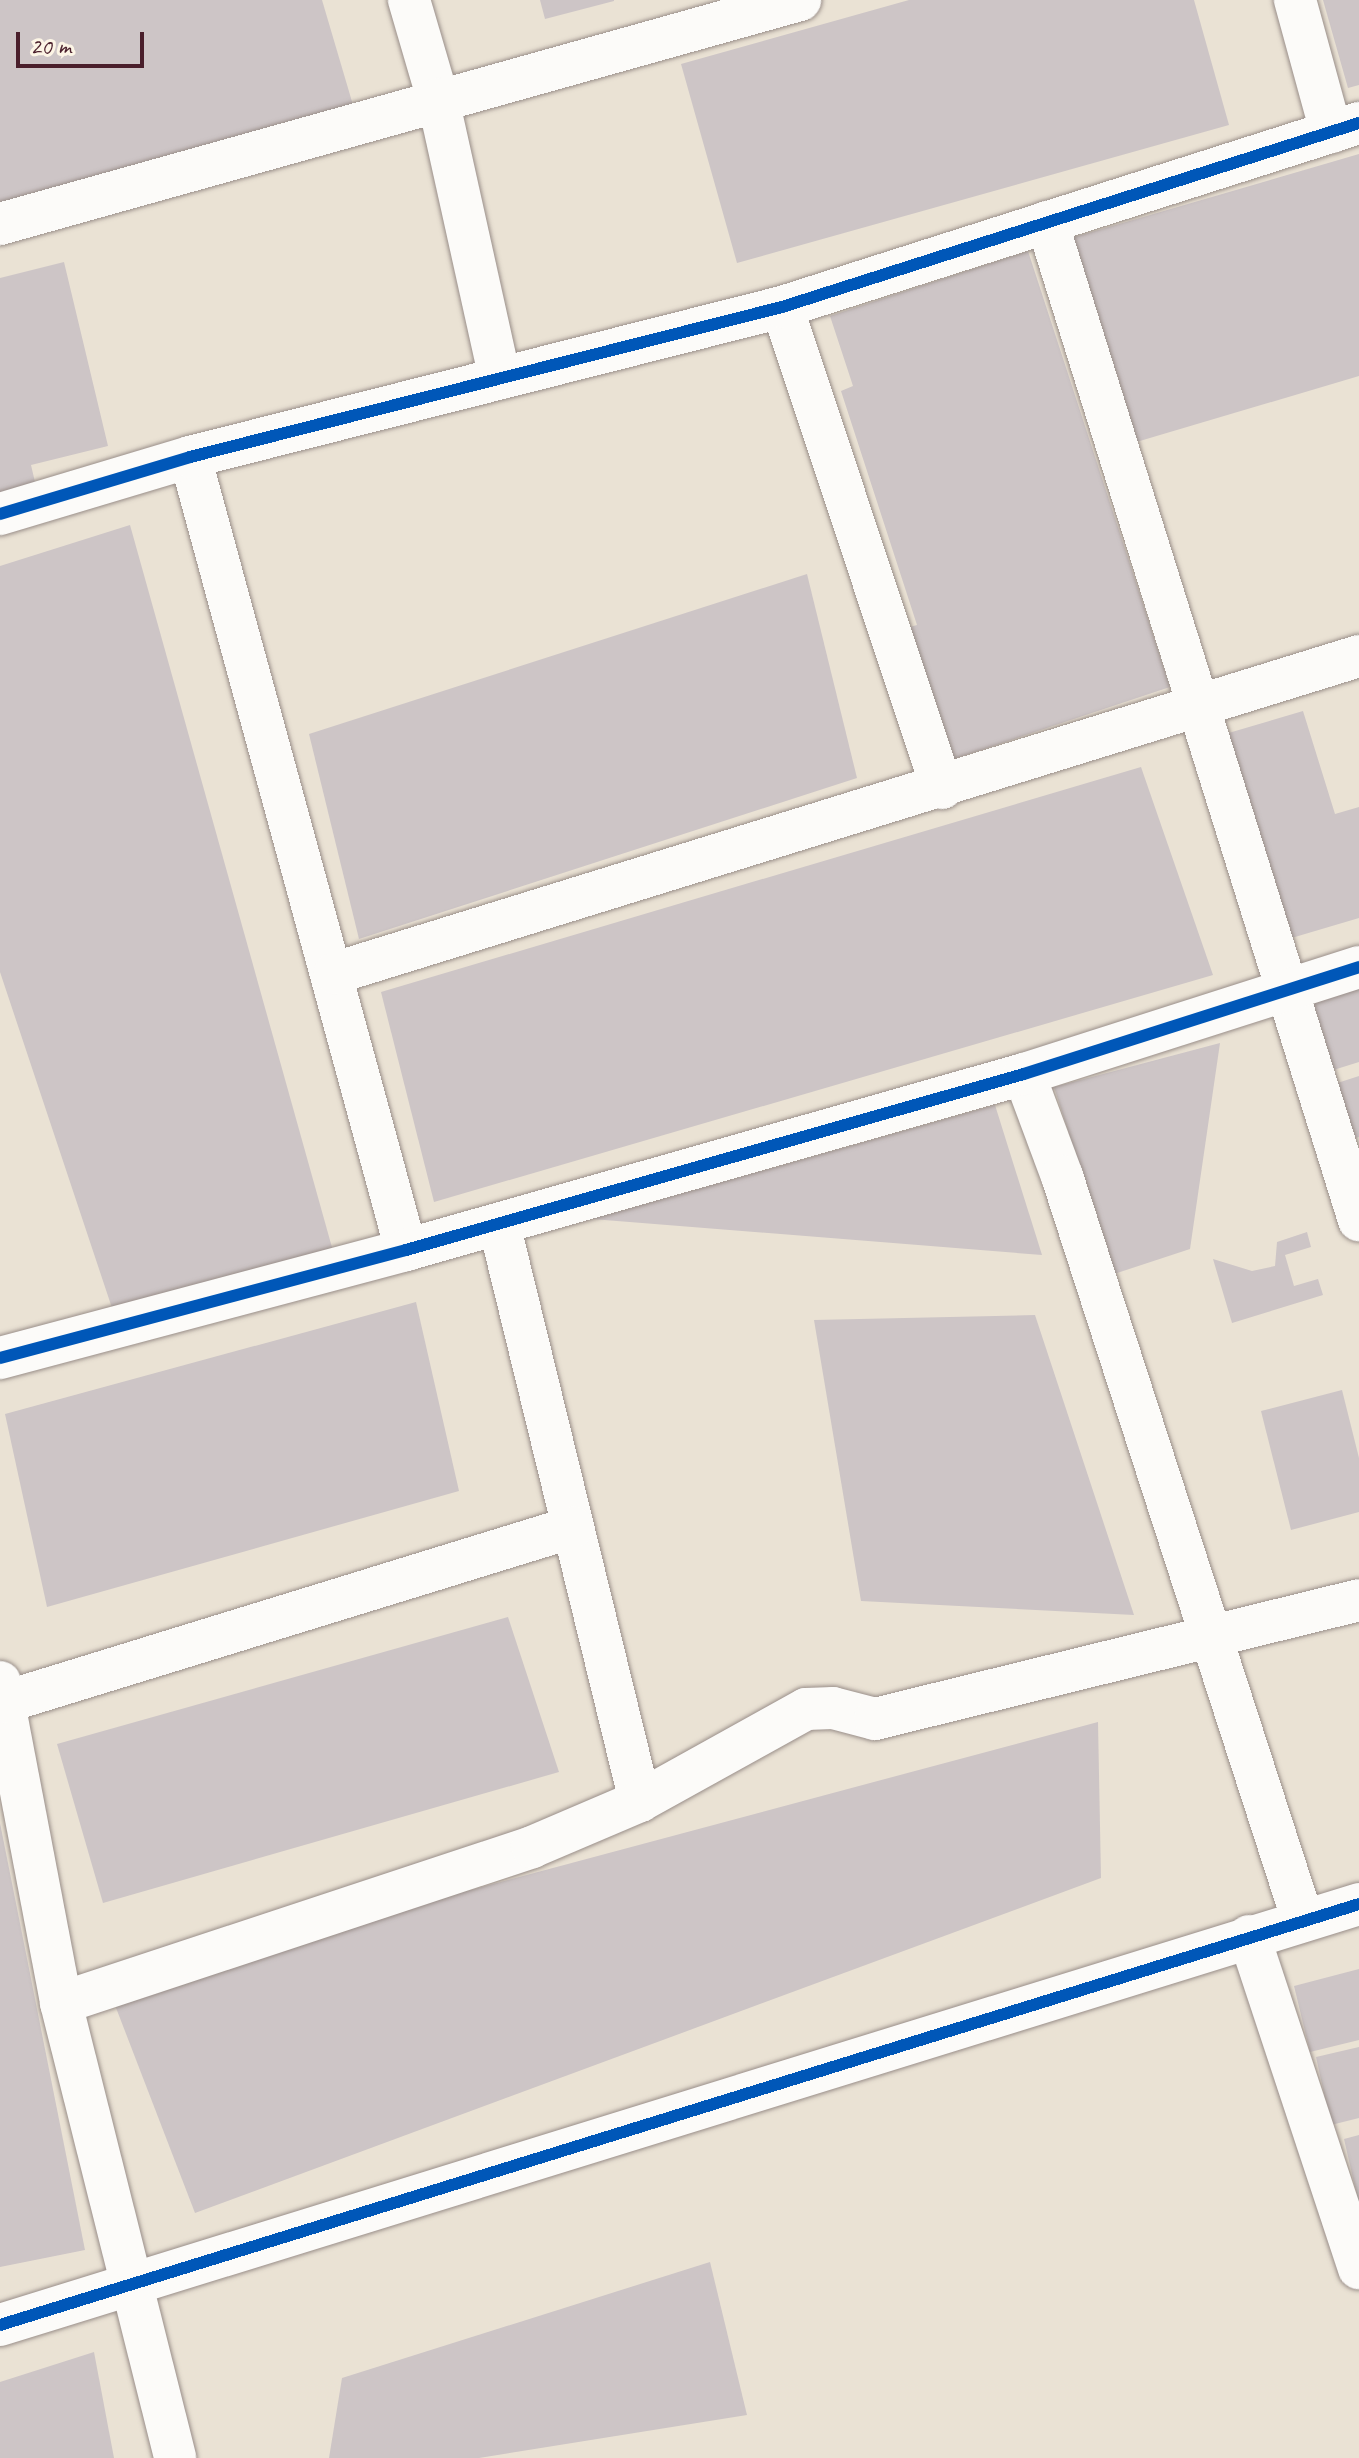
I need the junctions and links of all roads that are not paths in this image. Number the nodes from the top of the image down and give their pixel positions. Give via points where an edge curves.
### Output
1 (409, 0) edge
2 (800, 0) edge
3 (1295, 0) edge
4 (438, 99) junction
5 (1345, 128) edge
6 (1047, 222) junction
7 (0, 224) edge
8 (782, 307) junction
9 (500, 378) junction
10 (190, 457) junction
11 (0, 514) edge
12 (1359, 656) edge
13 (1198, 710) junction
14 (942, 788) junction
15 (1359, 967) edge
16 (335, 973) junction
17 (1290, 991) junction
18 (1024, 1074) junction
19 (1359, 1220) edge
20 (499, 1224) junction
21 (406, 1250) junction
22 (0, 1358) edge
23 (573, 1527) junction
24 (1359, 1600) edge
25 (1213, 1639) junction
26 (2, 1692) edge
27 (640, 1801) junction
28 (1359, 1904) edge
29 (1303, 1921) junction
30 (1249, 1936) junction
31 (61, 2003) junction
32 (1359, 2268) edge
33 (131, 2282) junction
34 (0, 2325) edge
35 (175, 2458) edge

1 - 4 street
2 - 4 street
3 - 5 street
4 - 7 street
4 - 9 street
5 - 6 street
6 - 8 street
6 - 13 street
8 - 9 street
8 - 14 street
9 - 10 street
10 - 11 street
10 - 16 street
12 - 13 street
13 - 14 street
13 - 17 street
14 - 16 street
15 - 17 street
16 - 21 street
17 - 18 street
17 - 19 street
18 - 20 street
18 - 25 street
20 - 21 street
20 - 23 street
21 - 22 street
23 - 26 street
23 - 27 street
24 - 25 street
25 - 27 street via 875,1719 833,1708 806,1709
25 - 29 street
26 - 31 street
27 - 31 street via 532,1847
28 - 29 street
29 - 30 street
30 - 32 street
30 - 33 street
31 - 33 street
33 - 34 street
33 - 35 street

